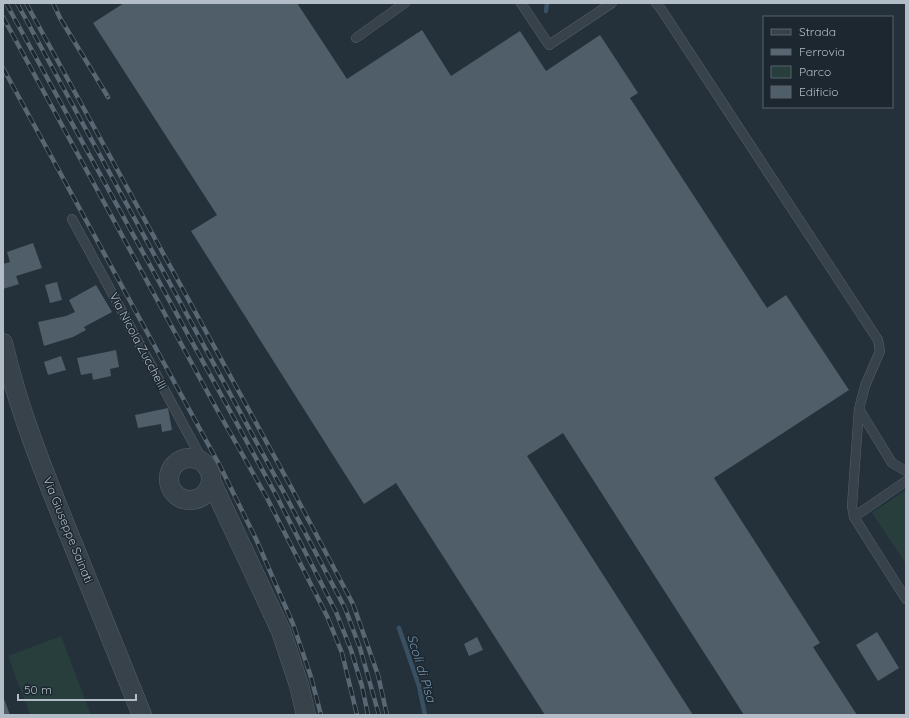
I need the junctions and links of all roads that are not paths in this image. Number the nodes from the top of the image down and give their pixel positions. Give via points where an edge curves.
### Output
1 (405, 3) edge
2 (521, 3) edge
3 (612, 3) edge
4 (656, 3) edge
5 (356, 38) dead end
6 (72, 219) dead end
7 (3, 343) edge
8 (859, 409) junction
9 (204, 463) junction
10 (906, 471) edge
11 (211, 481) junction
12 (906, 481) edge
13 (854, 517) junction
14 (906, 599) edge
15 (142, 715) edge
16 (306, 715) edge

1 - 5 lane
2 - 3 lane via 549,45
4 - 8 lane via 875,335 880,351 865,386
6 - 9 lane, Via Nicola Zucchelli
7 - 15 street, Via Giuseppe Sainati via 18,399 45,473
8 - 10 lane via 892,464
8 - 13 lane via 852,506
9 - 11 street, Via Nicola Zucchelli
9 - 11 street via 191,459 179,462 170,472 170,486 179,497 193,500 206,494
11 - 16 street, Via Nicola Zucchelli via 281,631
12 - 13 lane
13 - 14 lane

